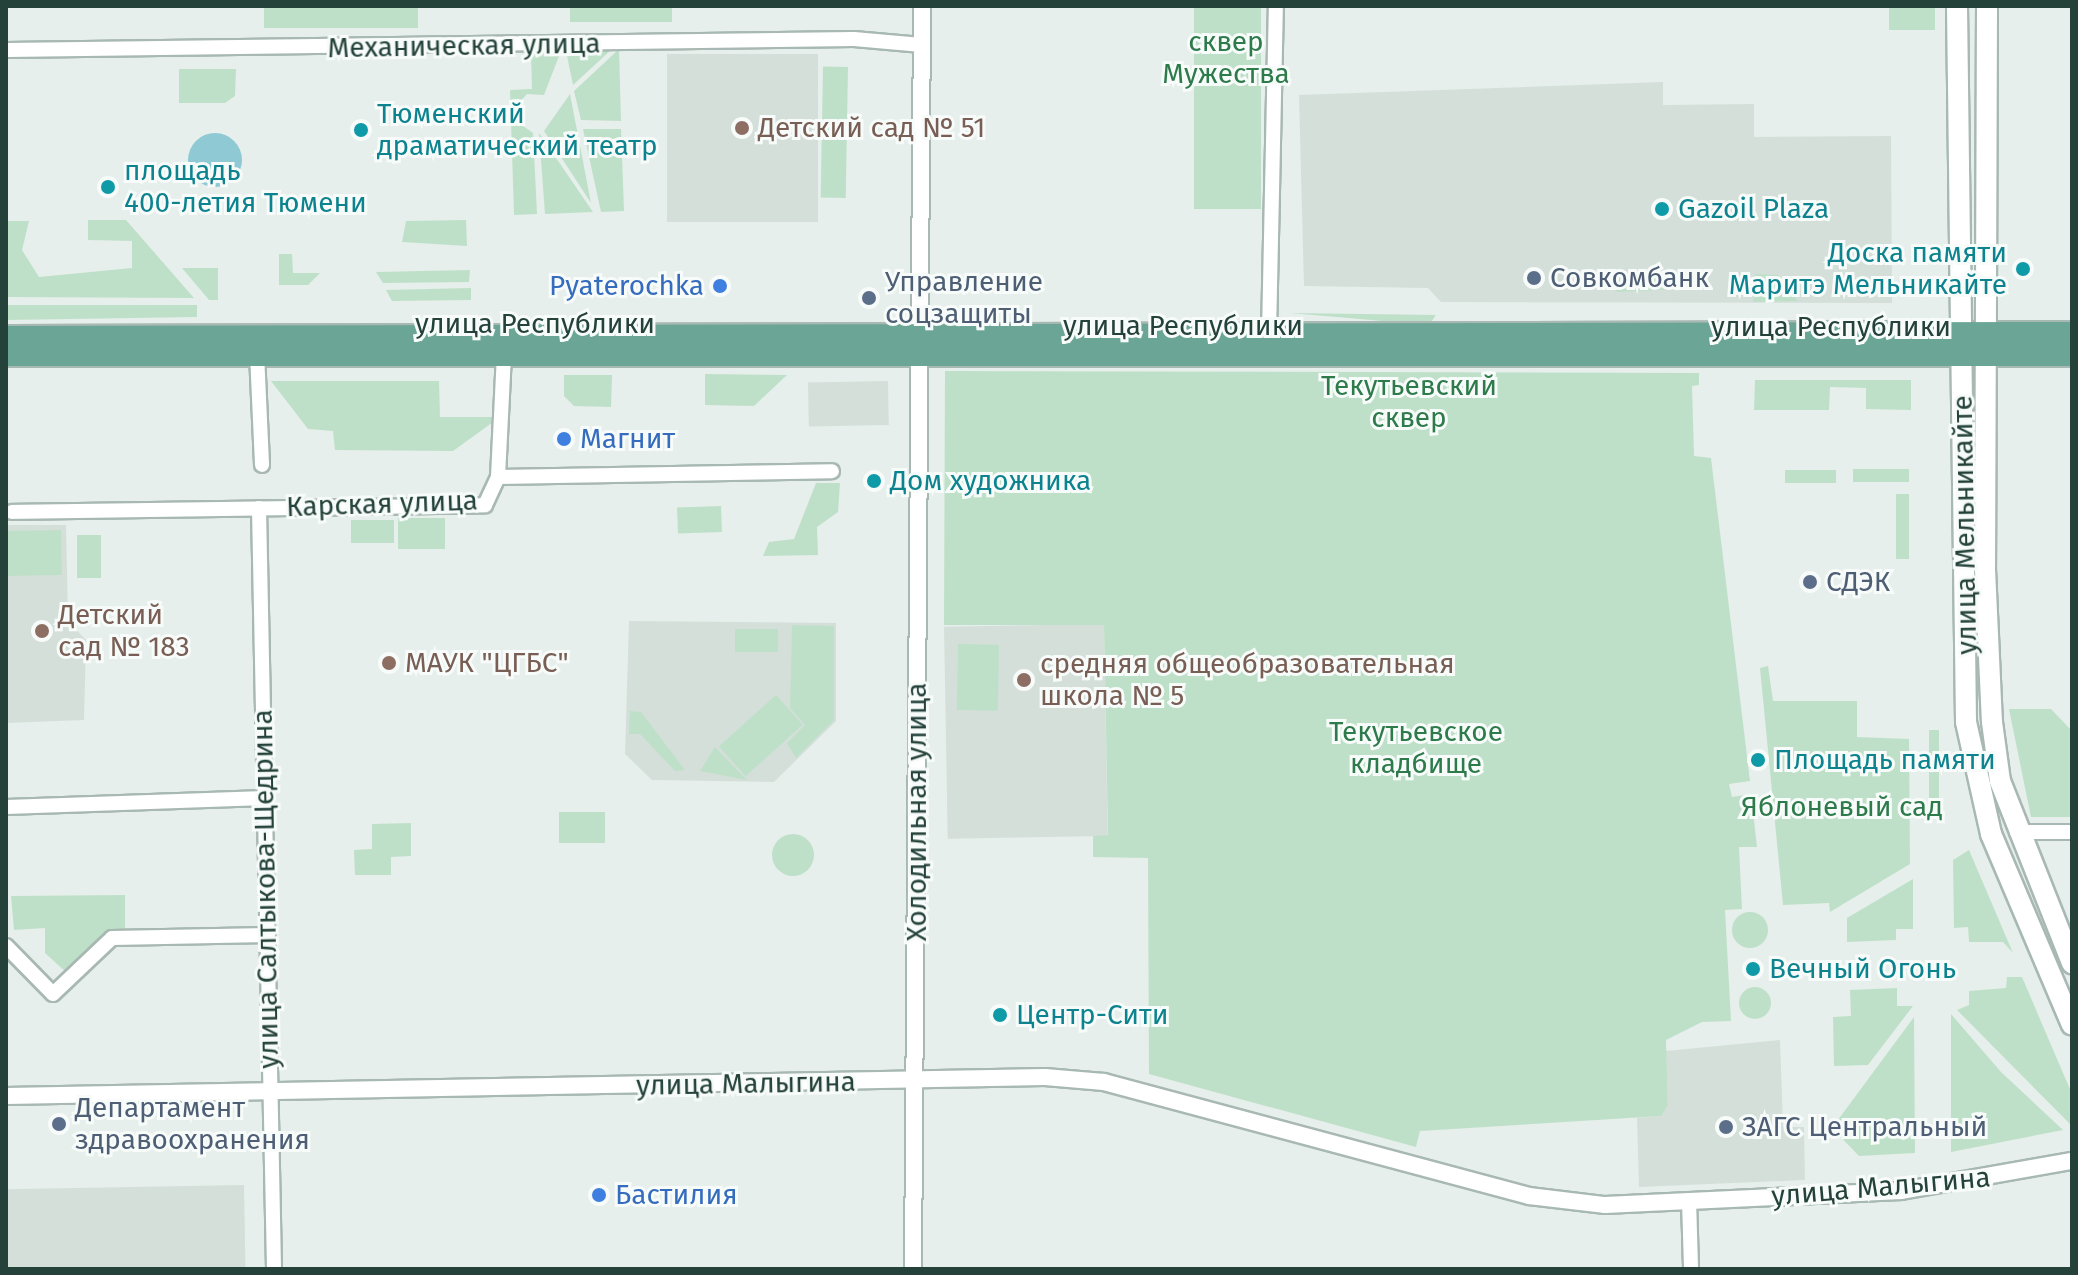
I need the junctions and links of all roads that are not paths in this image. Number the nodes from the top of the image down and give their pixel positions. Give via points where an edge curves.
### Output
1 (922, 6) edge
2 (1276, 6) edge
3 (1957, 6) edge
4 (1987, 6) edge
5 (922, 45) junction
6 (6, 50) edge
7 (1988, 331) junction
8 (1962, 333) junction
9 (2072, 333) edge
10 (1269, 334) junction
11 (6, 337) edge
12 (920, 345) junction
13 (504, 353) junction
14 (257, 354) junction
15 (6, 355) edge
16 (2072, 355) edge
17 (1987, 356) junction
18 (1964, 357) junction
19 (262, 465) dead end
20 (832, 471) dead end
21 (498, 477) junction
22 (259, 508) junction
23 (12, 512) dead end
24 (265, 798) junction
25 (6, 807) edge
26 (2017, 832) junction
27 (2072, 832) edge
28 (268, 935) junction
29 (6, 946) edge
30 (2072, 963) edge
31 (2072, 1025) edge
32 (915, 1082) junction
33 (270, 1093) junction
34 (6, 1096) edge
35 (2072, 1161) edge
36 (1684, 1200) junction
37 (274, 1269) edge
38 (913, 1269) edge
39 (1691, 1269) edge

1 - 5 street, Холодильная улица
2 - 10 street
3 - 8 main road, улица Мельникайте
4 - 7 main road, улица Мельникайте
5 - 6 street, Механическая улица via 854,39
5 - 12 street, Холодильная улица
7 - 8 main road, улица Республики
7 - 9 main road, улица Республики
7 - 17 main road, улица Мельникайте
8 - 10 main road, улица Республики
8 - 18 main road, улица Мельникайте
10 - 12 main road, улица Республики
11 - 12 main road, улица Республики
12 - 13 main road, улица Республики
12 - 18 main road, улица Республики
12 - 32 street, Холодильная улица
13 - 14 main road, улица Республики
13 - 21 street
14 - 15 main road, улица Республики
14 - 19 street
16 - 17 main road, улица Республики
17 - 18 main road, улица Республики
17 - 26 main road, улица Мельникайте via 1985,636 2000,781
18 - 31 main road, улица Мельникайте via 1966,722 1975,785
20 - 21 street, Карская улица
21 - 22 street, Карская улица via 485,505
22 - 23 street, Карская улица
22 - 24 street, улица Салтыкова-Щедрина
24 - 25 street
24 - 28 street, улица Салтыкова-Щедрина
26 - 27 street
26 - 30 main road, улица Мельникайте
28 - 29 street via 112,938 53,994
28 - 33 street, улица Салтыкова-Щедрина
32 - 33 street, улица Малыгина
32 - 36 street, улица Малыгина via 1104,1082 1500,1188 1580,1203
32 - 38 street, Холодильная улица
33 - 34 street, улица Малыгина
33 - 37 street, улица Салтыкова-Щедрина
35 - 36 street, улица Малыгина via 1901,1191
36 - 39 street

